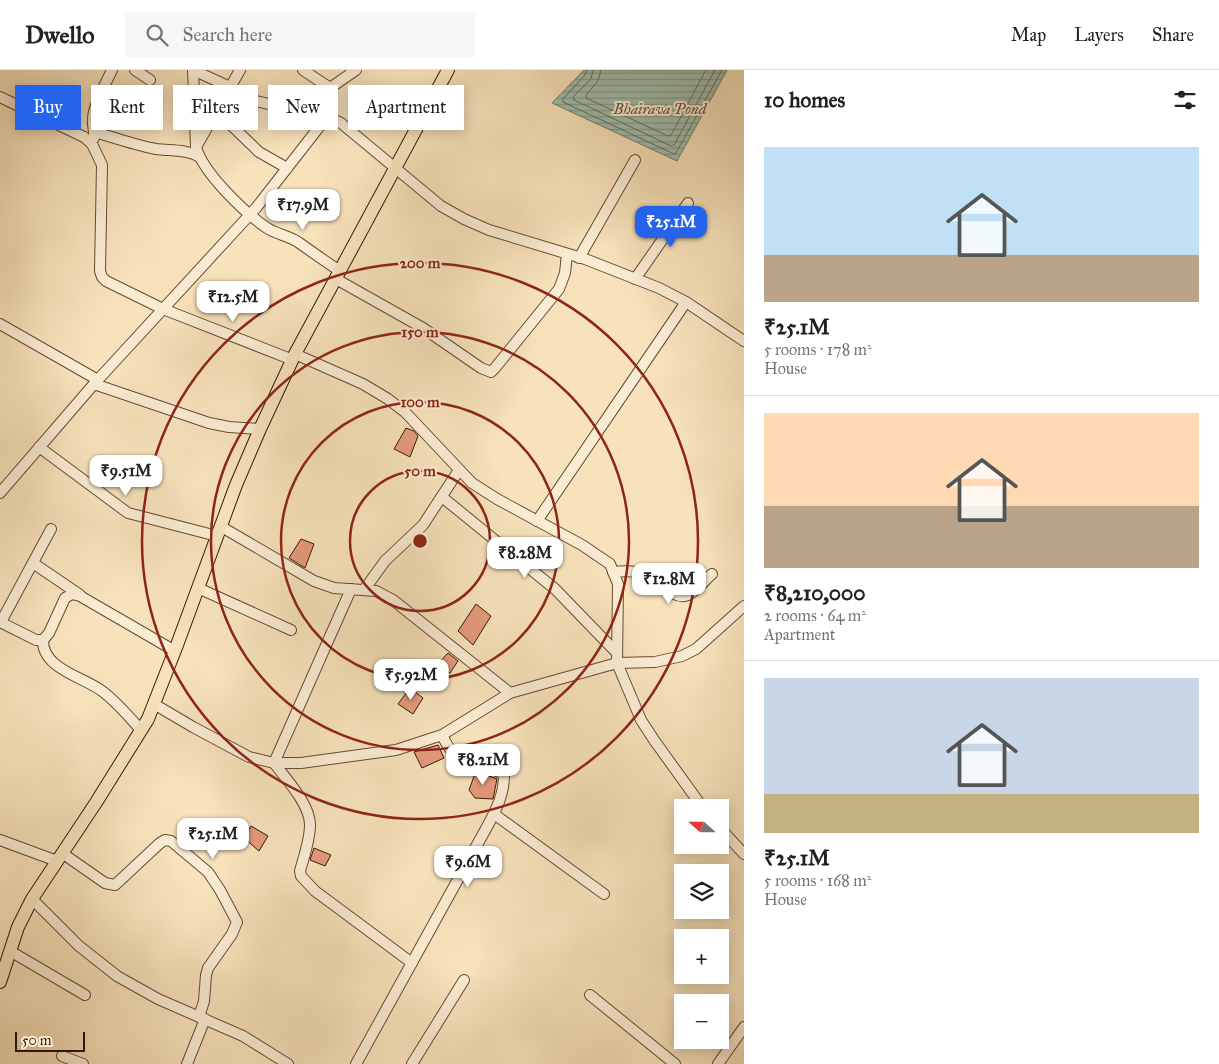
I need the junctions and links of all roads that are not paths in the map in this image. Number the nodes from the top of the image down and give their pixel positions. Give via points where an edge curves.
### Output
1 (112, 70) edge
2 (135, 70) edge
3 (193, 70) edge
4 (240, 70) edge
5 (303, 70) edge
6 (356, 70) edge
7 (448, 70) edge
8 (150, 80) dead end
9 (226, 85) edge
10 (231, 85) edge
11 (326, 85) edge
12 (334, 85) edge
13 (0, 97) edge
14 (338, 122) edge
15 (207, 130) edge
16 (236, 130) edge
17 (317, 130) edge
18 (95, 132) junction
19 (92, 144) junction
20 (197, 151) junction
21 (635, 160) dead end
22 (287, 168) junction
23 (396, 168) junction
24 (688, 203) dead end
25 (250, 215) junction
26 (566, 254) junction
27 (579, 258) junction
28 (338, 275) junction
29 (635, 279) junction
30 (686, 302) junction
31 (163, 309) junction
32 (0, 324) edge
33 (744, 341) edge
34 (294, 357) junction
35 (96, 382) junction
36 (260, 429) junction
37 (39, 448) junction
38 (459, 470) junction
39 (0, 493) edge
40 (442, 496) junction
41 (537, 521) junction
42 (51, 528) dead end
43 (219, 531) junction
44 (33, 563) junction
45 (613, 572) junction
46 (712, 574) dead end
47 (198, 588) junction
48 (351, 590) junction
49 (364, 590) junction
50 (80, 596) junction
51 (744, 606) edge
52 (1, 622) edge
53 (290, 630) dead end
54 (42, 640) junction
55 (175, 651) junction
56 (617, 658) junction
57 (510, 693) junction
58 (154, 704) junction
59 (141, 730) junction
60 (442, 736) junction
61 (274, 763) junction
62 (697, 799) edge
63 (494, 814) junction
64 (729, 838) edge
65 (0, 840) edge
66 (744, 854) edge
67 (59, 857) junction
68 (604, 894) dead end
69 (32, 899) junction
70 (10, 951) junction
71 (412, 963) junction
72 (464, 980) dead end
73 (0, 982) edge
74 (86, 995) dead end
75 (590, 995) dead end
76 (202, 1018) junction
77 (744, 1027) edge
78 (62, 1056) dead end
79 (83, 1064) edge
80 (187, 1064) edge
81 (288, 1064) edge
82 (356, 1064) edge
83 (412, 1064) edge
84 (674, 1064) edge
85 (718, 1064) edge

1 - 18 street via 94,112
2 - 8 street
3 - 9 street
3 - 20 street
4 - 10 street
5 - 11 street
6 - 12 street
7 - 23 main road
13 - 19 street via 84,137
14 - 23 street
15 - 20 street
16 - 22 street via 259,152
17 - 22 street
18 - 19 street
18 - 20 street via 145,147
19 - 31 street via 103,176 102,278 112,286
20 - 25 street via 210,173
21 - 27 street
22 - 25 street
23 - 26 street via 441,206 464,219
23 - 28 main road
24 - 29 street
25 - 28 street via 268,229 299,243
25 - 31 street
26 - 27 street
26 - 28 street via 562,282 554,297 491,372
27 - 29 street
28 - 34 main road
29 - 30 street
30 - 33 street
30 - 41 street
31 - 34 street
31 - 35 street
32 - 35 street
34 - 36 main road
34 - 38 street via 363,384 388,399
35 - 36 street via 209,423
35 - 37 street
36 - 43 main road
37 - 39 street
37 - 43 street via 128,513
38 - 40 street
38 - 41 street via 472,483
40 - 49 street via 423,524 385,561
40 - 56 street via 555,589
41 - 45 street via 582,545 610,564
42 - 44 street
43 - 47 main road
43 - 48 street via 314,581
44 - 50 street
44 - 52 street
45 - 46 street via 640,573 680,597 689,595
45 - 56 street via 618,584
47 - 53 street
47 - 55 main road
48 - 49 street
48 - 61 street
49 - 57 street via 376,591 409,611
50 - 54 street via 72,594 65,598 49,634
50 - 55 street
51 - 56 street via 696,649 682,656 655,662
52 - 54 street
54 - 59 street via 42,648 49,659 103,691
55 - 58 main road
56 - 57 street
56 - 62 street via 642,720
57 - 60 street
58 - 59 main road
58 - 61 street via 249,757
59 - 67 main road
60 - 61 street via 396,750 301,763
60 - 63 street via 461,758 504,775 504,788
61 - 71 street via 309,814 309,835 301,876 316,891
63 - 68 street
63 - 71 street
64 - 66 street
65 - 67 street
67 - 69 main road
67 - 76 street via 105,883 115,885 165,840 172,841 208,872 237,922 208,968
69 - 70 main road
69 - 76 street via 79,946 118,976 158,999
70 - 73 main road
70 - 74 street
71 - 82 street
72 - 83 street
75 - 84 street
76 - 80 street
76 - 81 street via 243,1036
77 - 85 street
78 - 79 street

